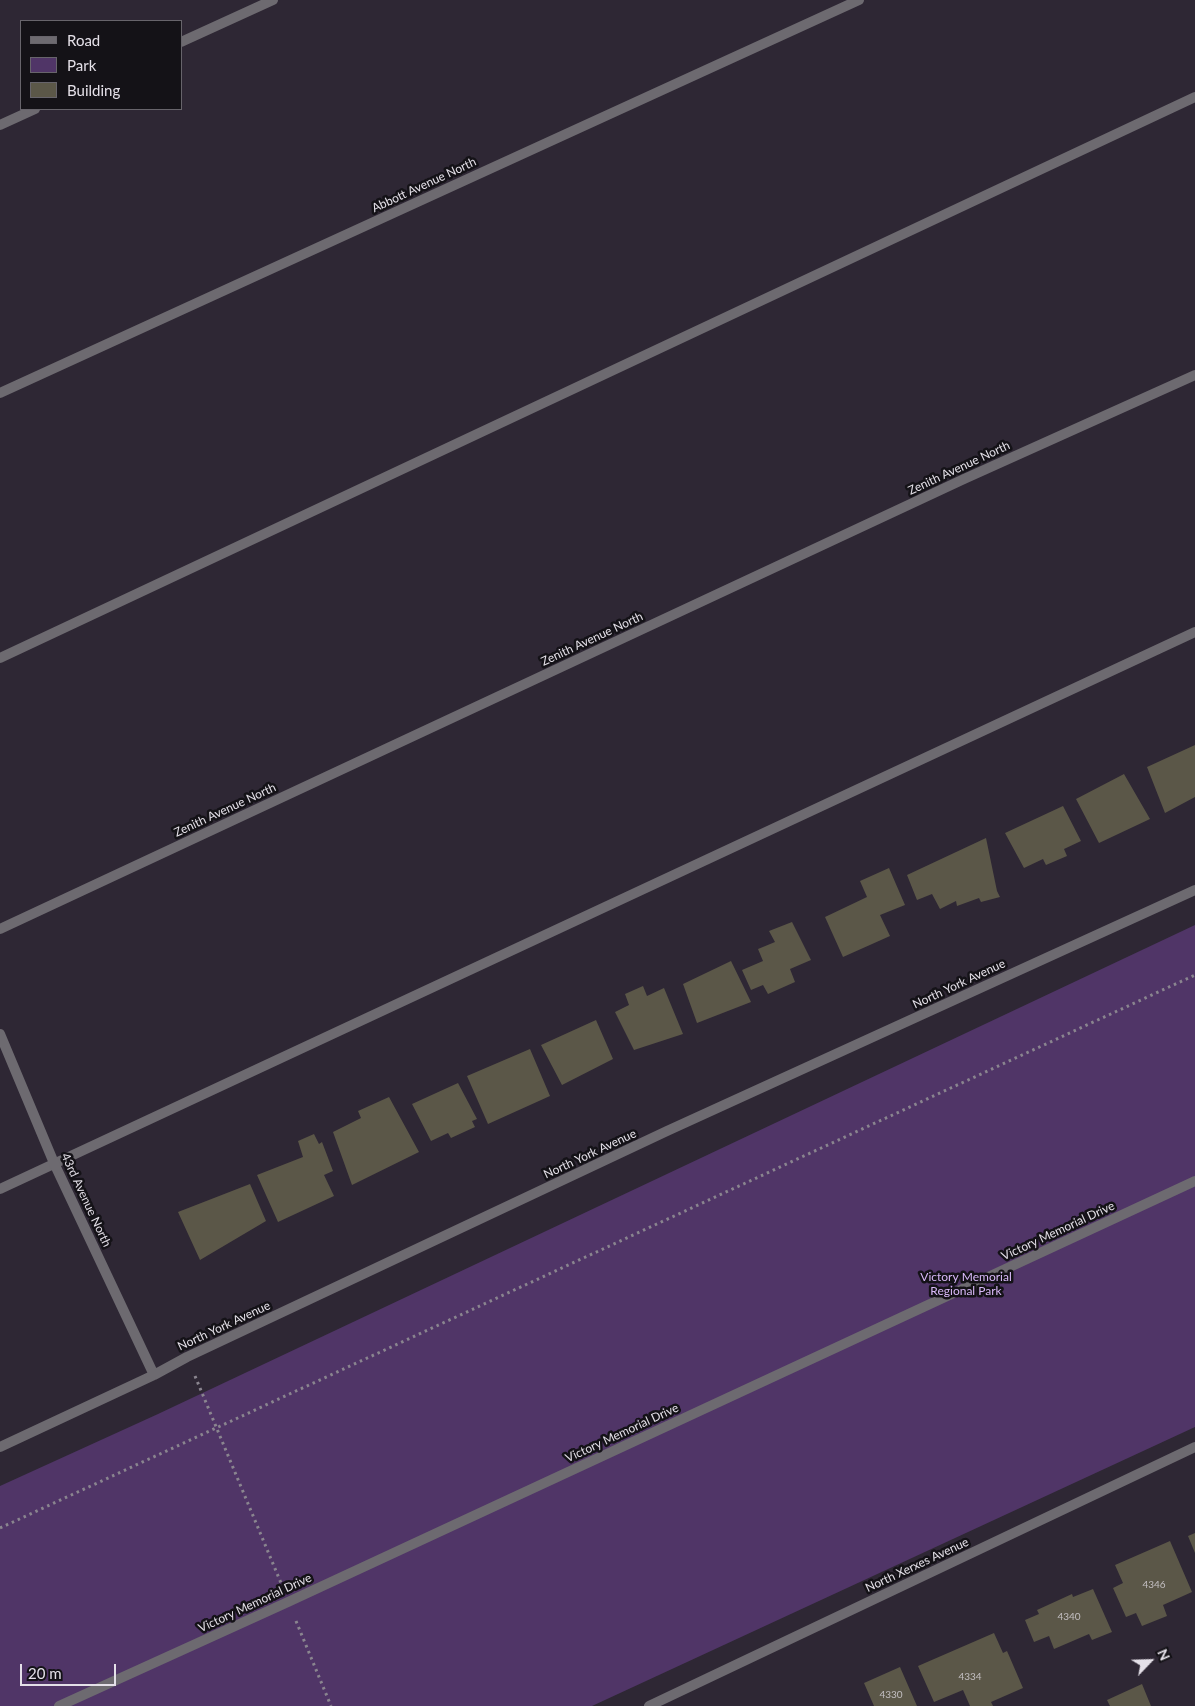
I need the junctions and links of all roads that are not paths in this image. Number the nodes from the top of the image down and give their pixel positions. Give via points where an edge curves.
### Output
1 (273, 0) edge
2 (859, 0) edge
3 (182, 42) edge
4 (1195, 96) edge
5 (33, 110) edge
6 (0, 125) edge
7 (1195, 375) edge
8 (0, 393) edge
9 (1195, 632) edge
10 (0, 658) edge
11 (1195, 890) edge
12 (0, 929) edge
13 (0, 1034) edge
14 (54, 1164) junction
15 (1195, 1181) edge
16 (0, 1189) edge
17 (154, 1375) junction
18 (0, 1447) edge
19 (1195, 1447) edge
20 (59, 1706) edge
21 (649, 1706) edge

1 - 3 street
2 - 8 street, Abbott Avenue North
4 - 10 street
5 - 6 street
7 - 12 street, Zenith Avenue North
9 - 14 street
11 - 17 street, North York Avenue via 667,1131
13 - 14 street, 43rd Avenue North
14 - 16 street
14 - 17 street, 43rd Avenue North
15 - 20 street, Victory Memorial Drive
17 - 18 street, North York Avenue
19 - 21 street, North Xerxes Avenue

